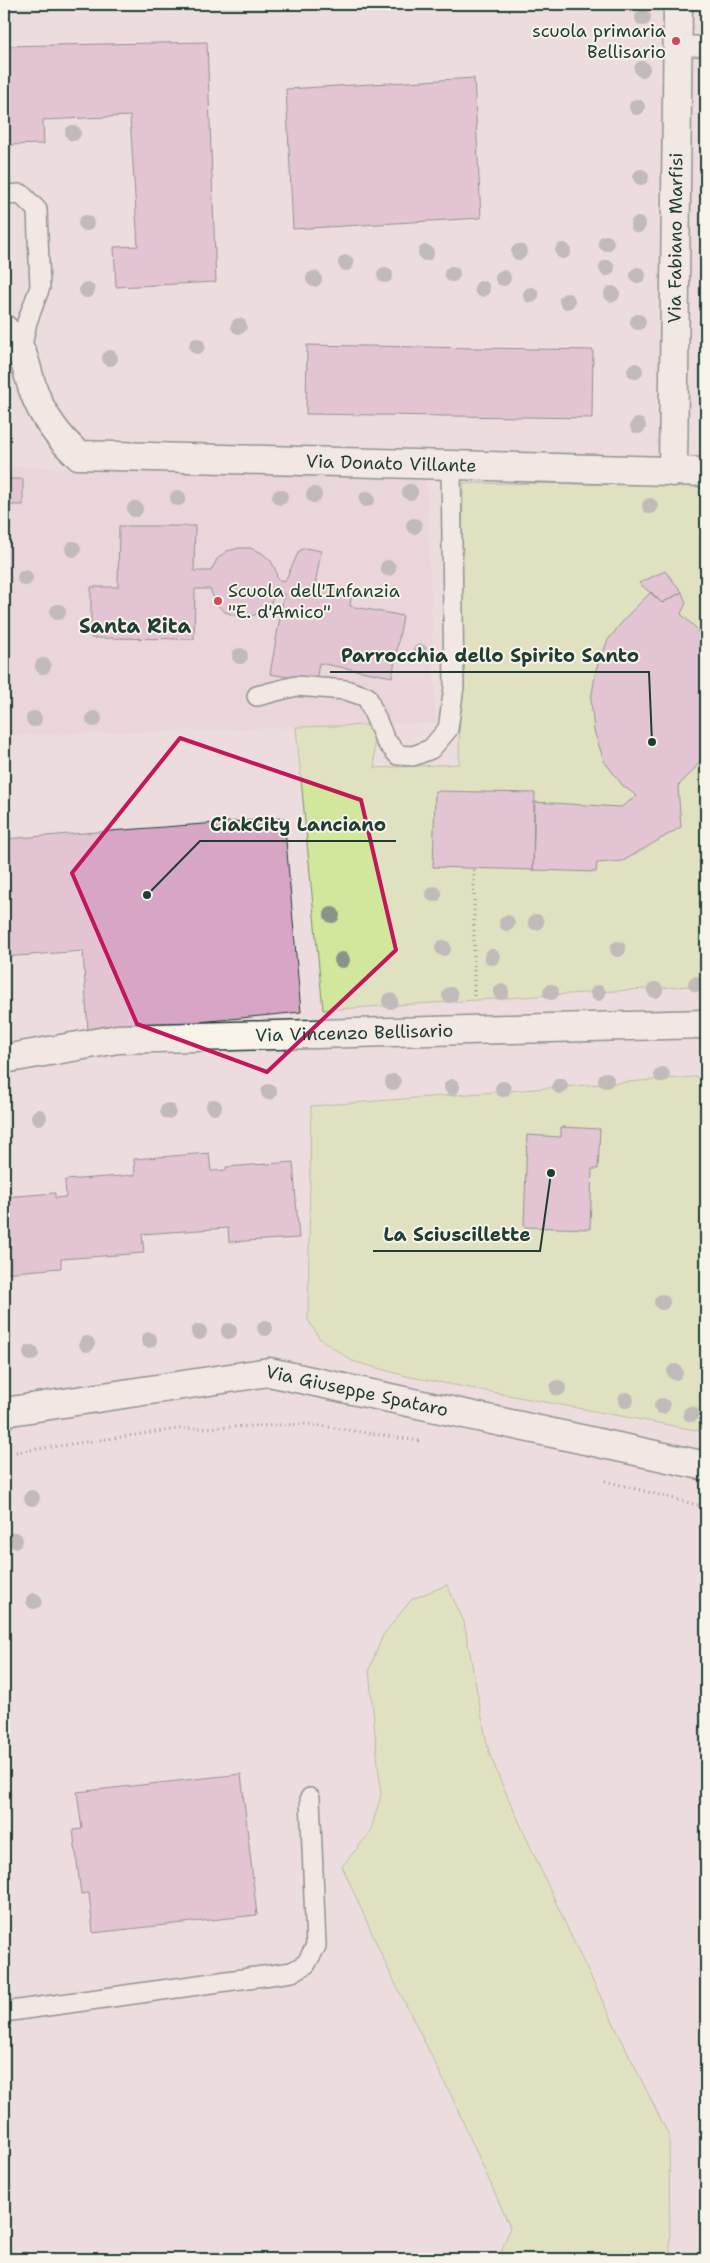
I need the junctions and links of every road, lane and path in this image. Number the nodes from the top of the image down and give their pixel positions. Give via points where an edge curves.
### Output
1 (678, 4) edge
2 (678, 46) junction
3 (706, 46) edge
4 (4, 194) edge
5 (4, 329) edge
6 (21, 350) junction
7 (451, 466) junction
8 (673, 472) junction
9 (706, 472) edge
10 (258, 696) dead end
11 (474, 869) dead end
12 (706, 1024) edge
13 (474, 1030) junction
14 (4, 1059) edge
15 (4, 1412) edge
16 (422, 1442) dead end
17 (16, 1452) dead end
18 (706, 1466) edge
19 (602, 1480) dead end
20 (706, 1507) edge
21 (310, 1798) dead end
22 (4, 2012) edge

1 - 2 street, Via Fabiano Marfisi
2 - 3 lane
2 - 8 street, Via Fabiano Marfisi
4 - 6 lane via 21,194 38,210 40,287 26,322
5 - 6 street
6 - 7 street, Via Donato Villante via 33,391 47,420 78,455
7 - 8 street, Via Donato Villante
7 - 10 lane via 454,687 448,729 431,749 413,756 398,755 385,740 367,697 346,690 296,686
8 - 9 street, Via Donato Villante
11 - 13 path
12 - 13 street, Via Vincenzo Bellisario
13 - 14 street, Via Vincenzo Bellisario via 118,1039
15 - 18 street, Via Giuseppe Spataro via 269,1372
16 - 17 path via 308,1424 177,1429
19 - 20 path
21 - 22 lane via 316,1946 306,1964 292,1972

